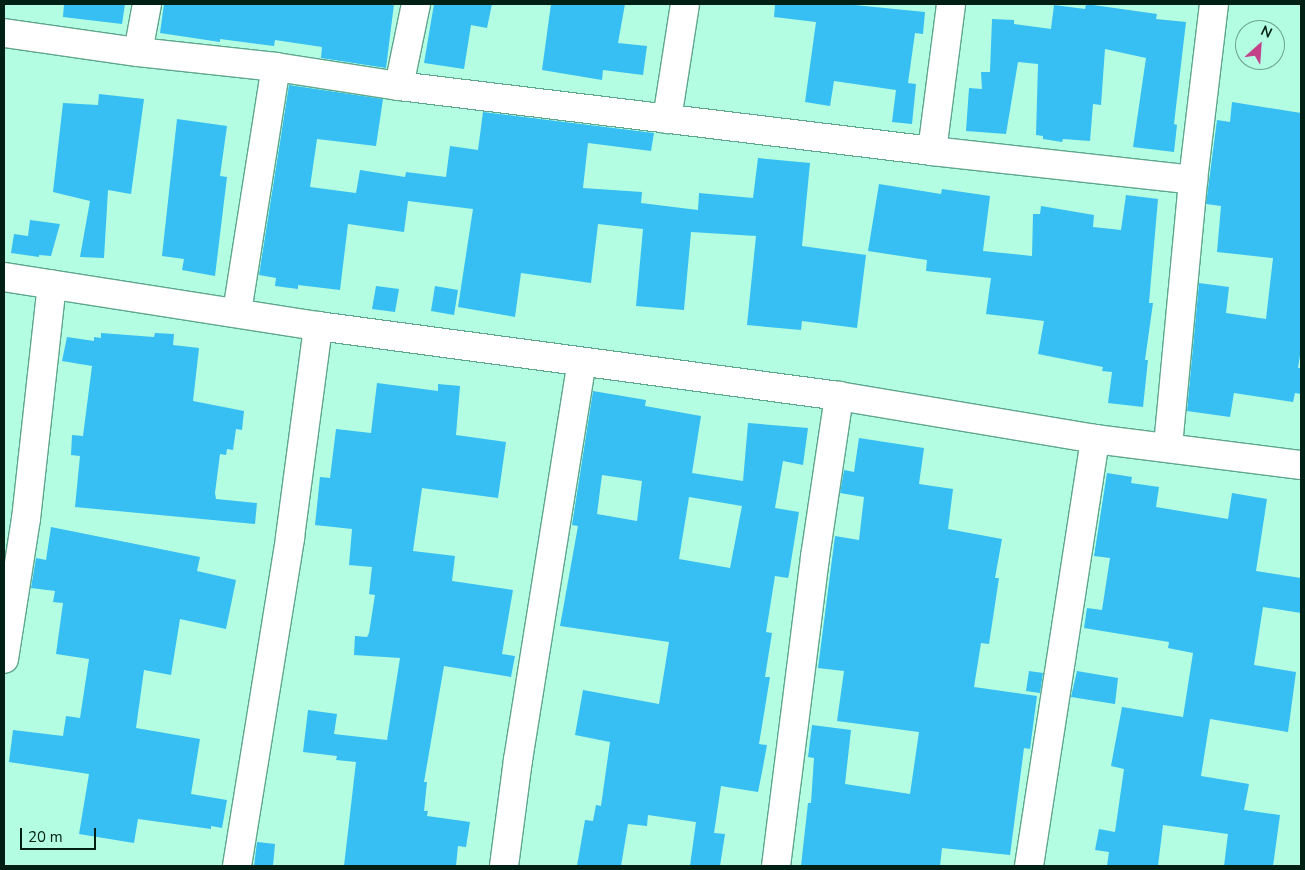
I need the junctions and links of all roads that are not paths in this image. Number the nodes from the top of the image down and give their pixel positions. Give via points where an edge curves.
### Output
1 (147, 4) edge
2 (416, 4) edge
3 (685, 4) edge
4 (951, 4) edge
5 (1214, 4) edge
6 (4, 33) edge
7 (138, 52) junction
8 (276, 67) junction
9 (399, 86) junction
10 (667, 119) junction
11 (932, 152) junction
12 (1193, 180) junction
13 (4, 277) edge
14 (52, 284) junction
15 (237, 312) junction
16 (318, 326) junction
17 (582, 362) junction
18 (839, 396) junction
19 (1095, 438) junction
20 (1168, 446) junction
21 (1301, 465) edge
22 (4, 659) edge
23 (237, 866) edge
24 (504, 866) edge
25 (776, 866) edge
26 (1029, 866) edge

1 - 7 street
2 - 9 street
3 - 10 street
4 - 11 street
5 - 12 street
6 - 7 street
7 - 8 street
8 - 9 street
8 - 15 street
9 - 10 street
10 - 11 street
11 - 12 street
12 - 20 street
13 - 14 street
14 - 15 street
14 - 22 street via 26,519
15 - 16 street
16 - 17 street
16 - 23 street via 290,537
17 - 18 street
17 - 24 street via 519,750
18 - 19 street
18 - 25 street
19 - 20 street
19 - 26 street
20 - 21 street

